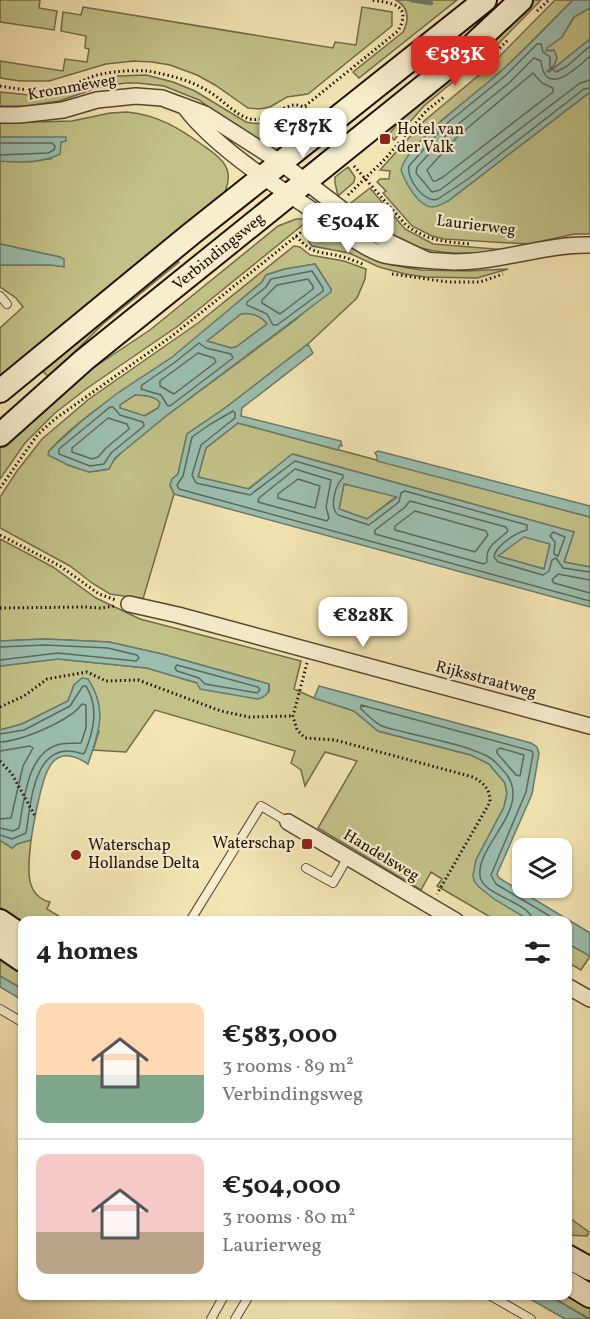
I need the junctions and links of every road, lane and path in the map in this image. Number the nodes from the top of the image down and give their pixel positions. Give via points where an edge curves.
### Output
1 (371, 0) edge
2 (549, 0) edge
3 (527, 7) edge
4 (493, 11) edge
5 (471, 74) dead end
6 (445, 96) dead end
7 (184, 106) junction
8 (305, 106) dead end
9 (0, 115) edge
10 (272, 169) junction
11 (298, 189) junction
12 (296, 236) dead end
13 (473, 244) dead end
14 (590, 245) edge
15 (0, 296) edge
16 (7, 304) dead end
17 (0, 391) edge
18 (0, 435) edge
19 (0, 488) edge
20 (0, 535) edge
21 (129, 604) junction
22 (0, 608) edge
23 (310, 651) junction
24 (0, 707) edge
25 (293, 716) junction
26 (590, 726) edge
27 (0, 761) edge
28 (35, 816) dead end
29 (288, 822) joint
30 (348, 857) junction
31 (306, 868) dead end
32 (437, 913) edge
33 (193, 916) edge
34 (0, 921) edge
35 (18, 933) edge
36 (0, 945) edge
37 (18, 957) edge
38 (572, 989) edge
39 (590, 999) edge
40 (0, 1009) edge
41 (18, 1020) edge
42 (572, 1258) edge
43 (589, 1267) edge
44 (572, 1285) edge
45 (590, 1295) edge
46 (222, 1300) edge
47 (247, 1300) edge
48 (498, 1300) edge
49 (211, 1319) edge
50 (235, 1319) edge
51 (531, 1319) edge

1 - 8 path via 399,7 402,23 398,31
2 - 3 path
3 - 4 street, Verbindingsweg
4 - 5 path
4 - 10 street, Verbindingsweg
4 - 11 street, Verbindingsweg via 460,57
6 - 13 path, Laurierweg via 365,180 416,232 441,242
7 - 9 street, Krommeweg via 162,98 136,96 97,100 63,110
7 - 10 street, Krommeweg via 205,114
7 - 10 street via 196,123
10 - 11 street
10 - 11 street
10 - 17 street, Verbindingsweg
11 - 14 street, Laurierweg via 360,242 382,255 454,262 493,260 572,244
11 - 18 street, Verbindingsweg via 84,360
12 - 19 path via 172,336 55,419 38,434
15 - 16 lane
20 - 21 path via 60,566 99,594
21 - 22 path via 100,609
21 - 23 street, Rijksstraatweg
23 - 25 path
23 - 26 street, Rijksstraatweg
24 - 25 path via 24,696 46,678 87,672 106,681 138,680 221,711 249,717
25 - 32 path via 304,738 347,744 473,777 486,787 489,802
27 - 28 path via 12,774
29 - 30 street, Handelsweg
29 - 33 lane via 261,806
30 - 31 lane via 333,883
30 - 32 street, Handelsweg
34 - 35 street
36 - 37 street
38 - 39 street
40 - 41 lane
42 - 43 street
43 - 45 street
44 - 45 street
46 - 49 lane
47 - 50 lane
48 - 51 lane

